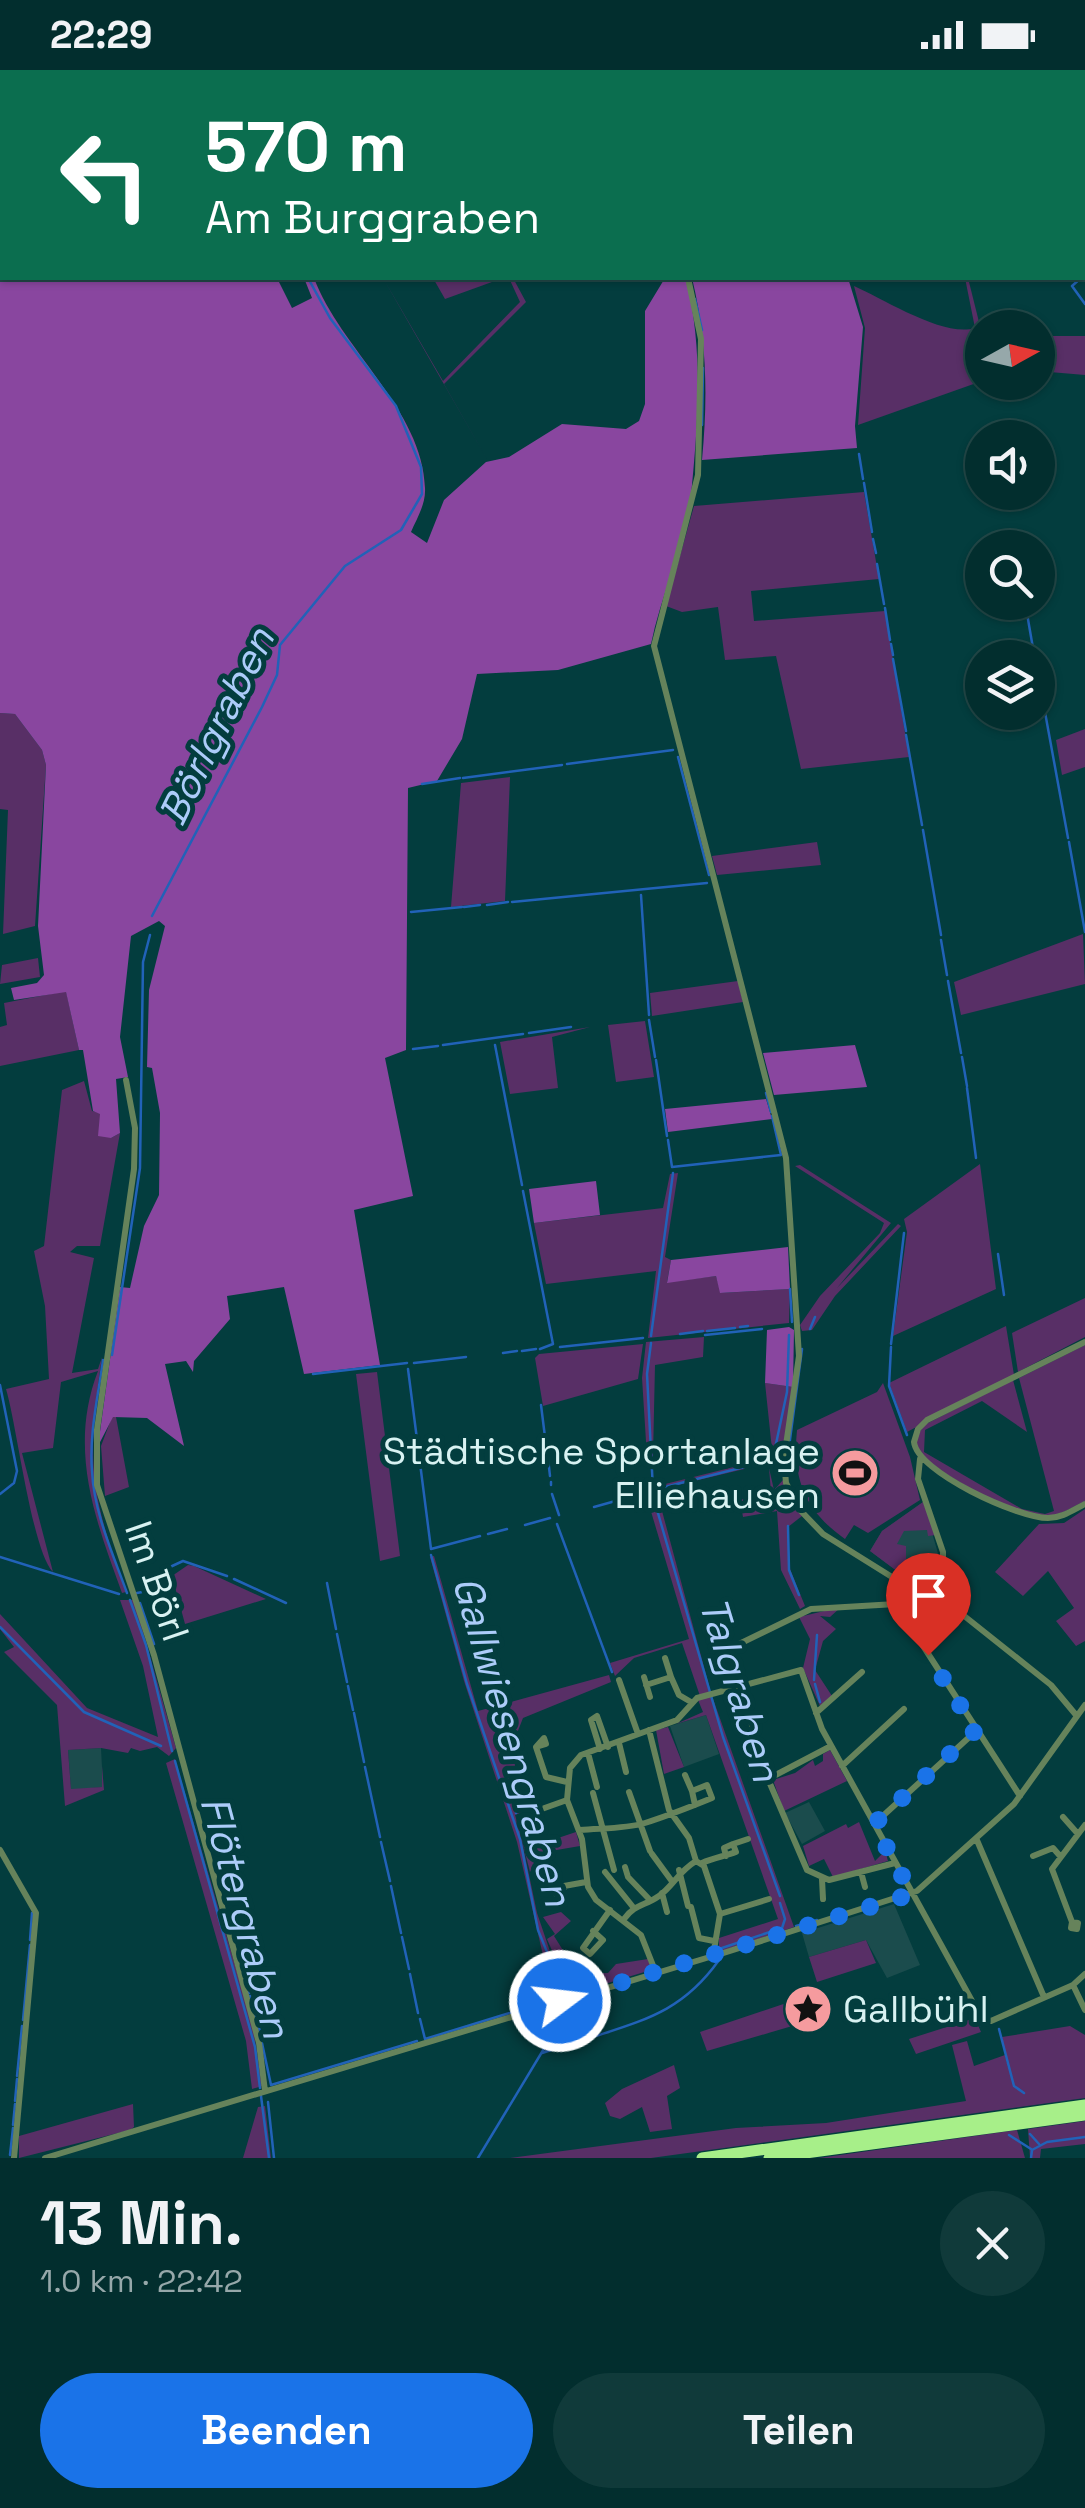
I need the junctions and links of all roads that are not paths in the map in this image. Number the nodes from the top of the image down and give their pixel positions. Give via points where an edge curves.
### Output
1 (688, 280) edge
2 (126, 1080) dead end
3 (1085, 1342) edge
4 (920, 1459) junction
5 (1085, 1504) edge
6 (918, 1593) junction
7 (943, 1603) junction
8 (896, 1604) junction
9 (665, 1658) dead end
10 (862, 1672) dead end
11 (671, 1677) junction
12 (618, 1680) dead end
13 (740, 1686) junction
14 (650, 1697) dead end
15 (691, 1702) junction
16 (1085, 1705) edge
17 (904, 1709) dead end
18 (816, 1713) junction
19 (1076, 1716) junction
20 (649, 1730) junction
21 (976, 1730) junction
22 (638, 1734) junction
23 (619, 1743) junction
24 (831, 1746) junction
25 (536, 1747) dead end
26 (588, 1753) junction
27 (842, 1766) junction
28 (626, 1772) dead end
29 (686, 1775) dead end
30 (768, 1779) junction
31 (567, 1782) junction
32 (692, 1791) junction
33 (630, 1792) dead end
34 (1020, 1796) junction
35 (567, 1800) junction
36 (695, 1805) junction
37 (670, 1812) junction
38 (1063, 1817) dead end
39 (874, 1824) junction
40 (638, 1825) junction
41 (1085, 1825) edge
42 (602, 1828) junction
43 (579, 1830) junction
44 (1078, 1834) junction
45 (976, 1838) junction
46 (748, 1839) dead end
47 (544, 1840) dead end
48 (0, 1850) edge
49 (1033, 1856) dead end
50 (1060, 1856) junction
51 (699, 1862) junction
52 (895, 1862) junction
53 (625, 1867) dead end
54 (679, 1870) junction
55 (861, 1872) junction
56 (822, 1879) junction
57 (671, 1880) junction
58 (586, 1882) junction
59 (865, 1887) dead end
60 (559, 1889) dead end
61 (662, 1893) junction
62 (912, 1894) junction
63 (769, 1899) dead end
64 (823, 1899) dead end
65 (650, 1900) junction
66 (633, 1907) junction
67 (610, 1910) junction
68 (667, 1912) dead end
69 (720, 1914) junction
70 (624, 1920) junction
71 (1072, 1922) dead end
72 (593, 1932) dead end
73 (714, 1941) junction
74 (712, 1956) junction
75 (656, 1974) junction
76 (1085, 1974) edge
77 (1074, 1985) junction
78 (1044, 1997) junction
79 (1085, 2010) edge
80 (265, 2090) junction
81 (1085, 2105) edge
82 (1085, 2115) edge
83 (14, 2158) edge
84 (45, 2158) edge
85 (702, 2158) edge
86 (770, 2158) edge

1 - 6 street via 701,339 698,475 654,646 786,1158 799,1356 785,1476 804,1515 823,1534
2 - 80 street, Im Börl via 134,1169 97,1430 97,1485 154,1656 259,2043
3 - 4 street via 928,1420 914,1442
4 - 5 street via 1021,1514 1051,1518
4 - 7 street via 916,1472 943,1552
6 - 7 street
6 - 8 street
7 - 19 street via 1051,1685
8 - 13 street via 810,1609 737,1645 731,1654
8 - 21 street
9 - 11 street
10 - 18 street
11 - 14 street via 645,1681
11 - 15 street
12 - 22 street
13 - 15 street
13 - 18 street via 804,1671
13 - 30 street
15 - 20 street via 682,1717
16 - 19 street
17 - 27 street
18 - 24 street
19 - 34 street
20 - 22 street
20 - 37 street
21 - 34 street
21 - 39 street
22 - 23 street
23 - 26 street
23 - 28 street
24 - 27 street
24 - 30 street
25 - 31 street via 546,1777
26 - 31 street via 573,1762
26 - 42 street
27 - 39 street
29 - 32 street
30 - 56 street via 807,1870
31 - 35 street
32 - 36 street
32 - 36 street via 708,1785 712,1798
33 - 40 street
34 - 45 street
35 - 43 street
35 - 47 street via 539,1810
36 - 37 street
37 - 40 street
37 - 51 street
38 - 44 street
39 - 52 street
40 - 42 street
40 - 57 street
41 - 44 street
42 - 43 street
42 - 66 street via 610,1871
43 - 58 street
44 - 50 street
45 - 62 street
45 - 78 street
46 - 51 street via 733,1844 736,1852
48 - 83 street via 36,1913
49 - 50 street via 1053,1848
50 - 71 street via 1052,1872
51 - 54 street
51 - 69 street
52 - 55 street
52 - 62 street
53 - 65 street
54 - 57 street
54 - 73 street via 699,1938
55 - 56 street
55 - 59 street
56 - 64 street
57 - 61 street
58 - 60 street
58 - 67 street
61 - 65 street
61 - 68 street
62 - 74 street
62 - 78 street via 986,2022
63 - 69 street
65 - 66 street
66 - 70 street
67 - 70 street
67 - 72 street
69 - 73 street
70 - 75 street via 644,1939
73 - 74 street
74 - 75 street
75 - 80 street
76 - 77 street
77 - 78 street
77 - 79 street
80 - 84 street
81 - 85 highway
82 - 86 highway

